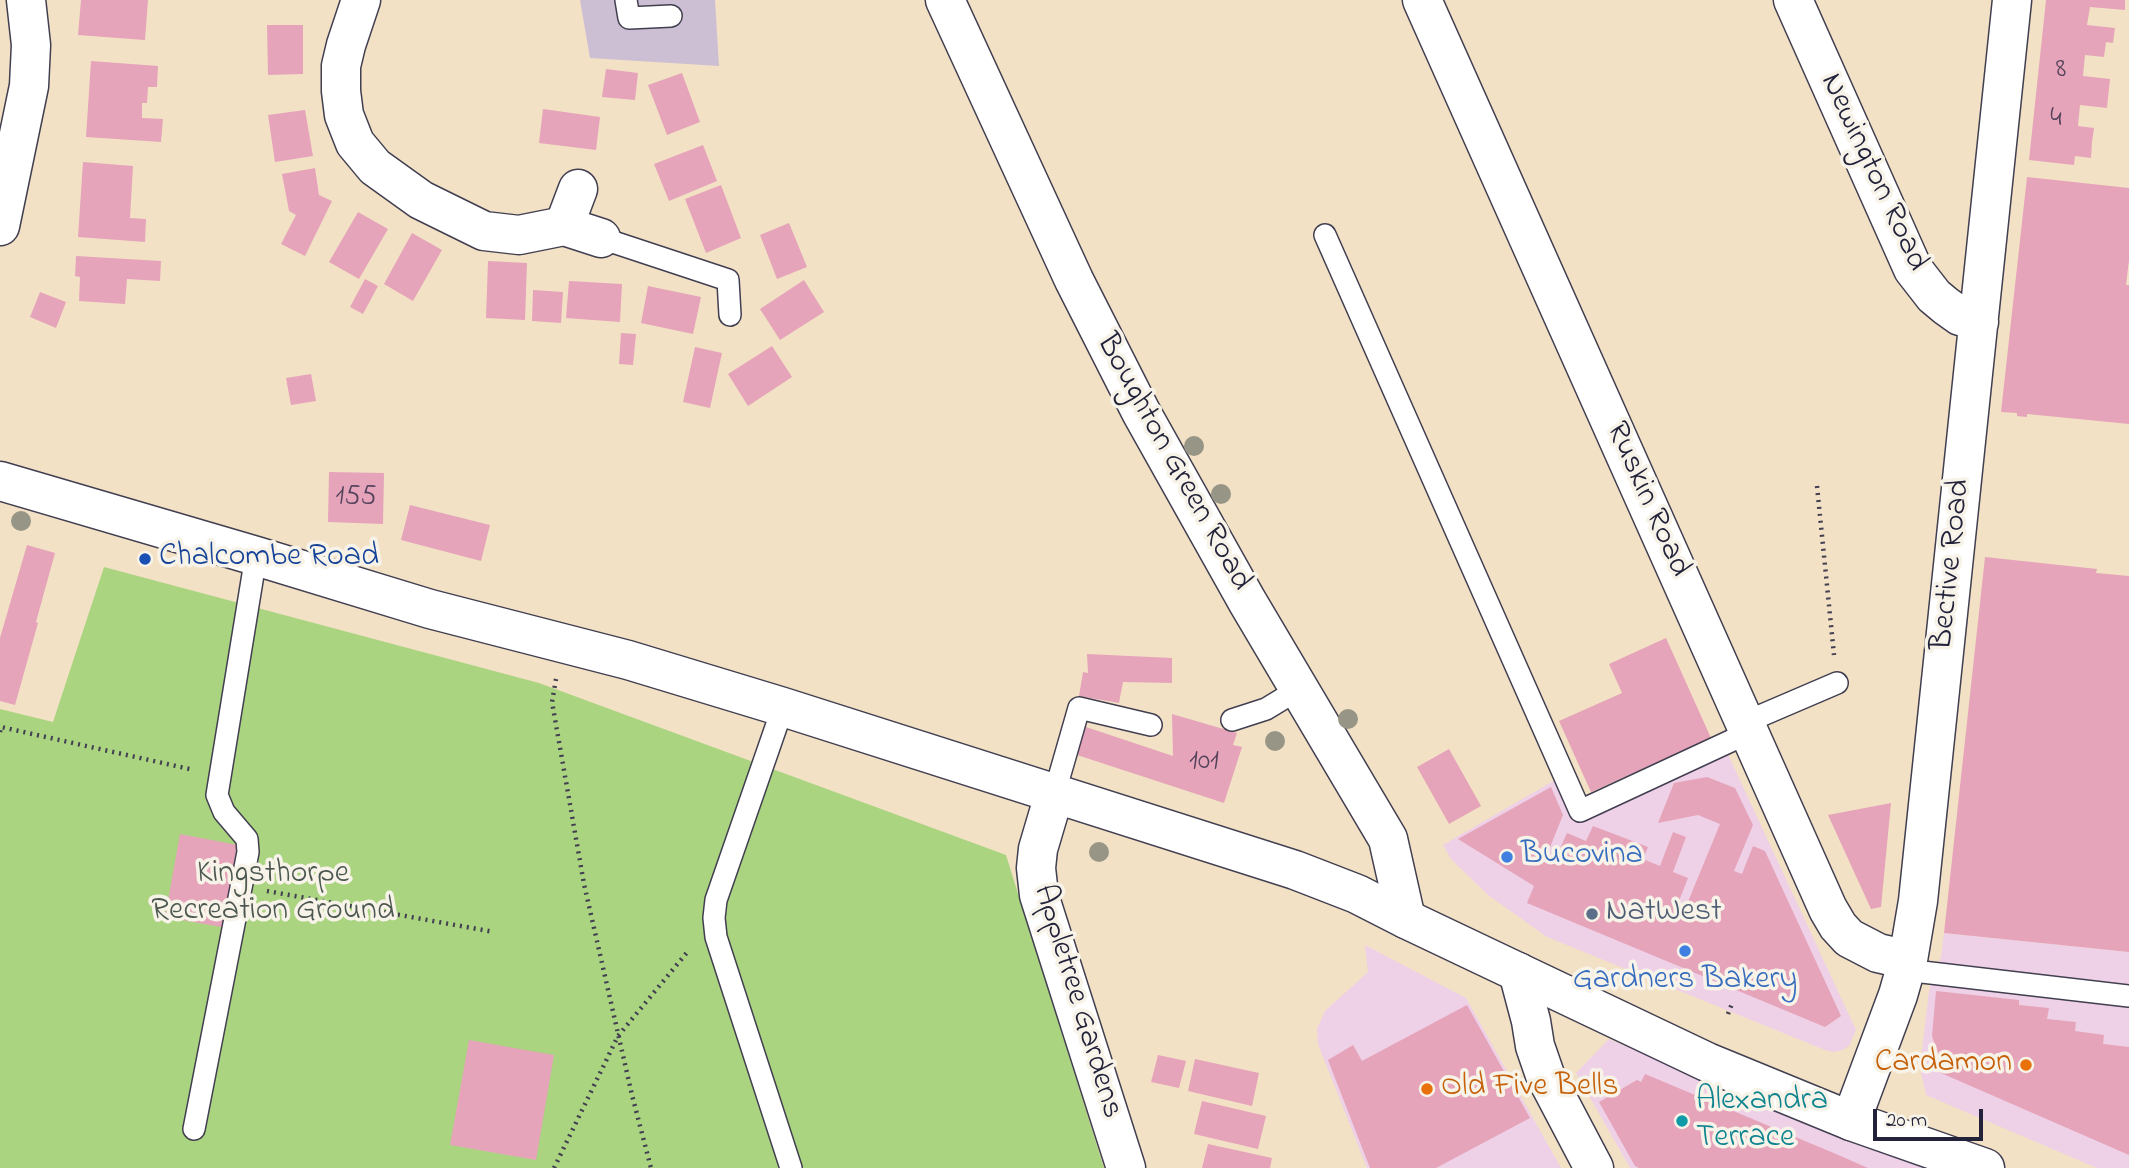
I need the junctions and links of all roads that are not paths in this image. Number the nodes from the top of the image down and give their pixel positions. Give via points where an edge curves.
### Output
1 (26, 0) edge
2 (361, 0) edge
3 (626, 0) edge
4 (945, 0) edge
5 (1422, 0) edge
6 (1793, 0) edge
7 (2012, 0) edge
8 (671, 16) dead end
9 (578, 189) dead end
10 (0, 226) edge
11 (564, 226) junction
12 (1325, 235) dead end
13 (601, 238) joint
14 (730, 316) dead end
15 (1979, 322) junction
16 (0, 481) edge
17 (256, 556) junction
18 (1837, 683) road end
19 (1299, 689) junction
20 (783, 707) junction
21 (1231, 720) dead end
22 (1151, 725) dead end
23 (1748, 727) junction
24 (1054, 794) junction
25 (1406, 919) junction
26 (1907, 965) junction
27 (1518, 972) junction
28 (2129, 996) edge
29 (1852, 1121) junction
30 (194, 1129) dead end
31 (791, 1168) edge
32 (1126, 1168) edge
33 (1594, 1168) edge
34 (1985, 1168) edge

1 - 10 main road via 32,45 29,86
2 - 11 main road via 341,66 341,91 355,144 375,167 421,200 484,231 519,235
3 - 8 lane via 629,18
4 - 19 main road, Boughton Green Road via 1118,367
5 - 23 main road, Ruskin Road
6 - 15 main road, Newington Road via 1913,269 1940,301 1959,316
7 - 15 main road, Bective Road
9 - 11 main road
11 - 13 main road
12 - 23 lane via 1580,811
13 - 14 lane via 728,280
15 - 26 main road, Bective Road via 1918,901
16 - 17 main road
17 - 20 main road via 430,610 564,643
17 - 30 lane via 217,795 247,839 248,852
18 - 23 lane
19 - 21 lane via 1266,709
19 - 25 main road, Boughton Green Road via 1388,839
20 - 24 main road
20 - 31 lane via 716,900 714,918 716,937
22 - 24 lane via 1079,708
23 - 26 main road, Ruskin Road via 1838,926 1863,947
24 - 25 main road via 1305,873
24 - 32 main road, Appletree Gardens via 1038,849 1039,895
25 - 27 main road
26 - 28 lane
26 - 29 main road, Bective Road
27 - 29 main road via 1684,1051
27 - 33 main road via 1545,1075
29 - 34 main road

